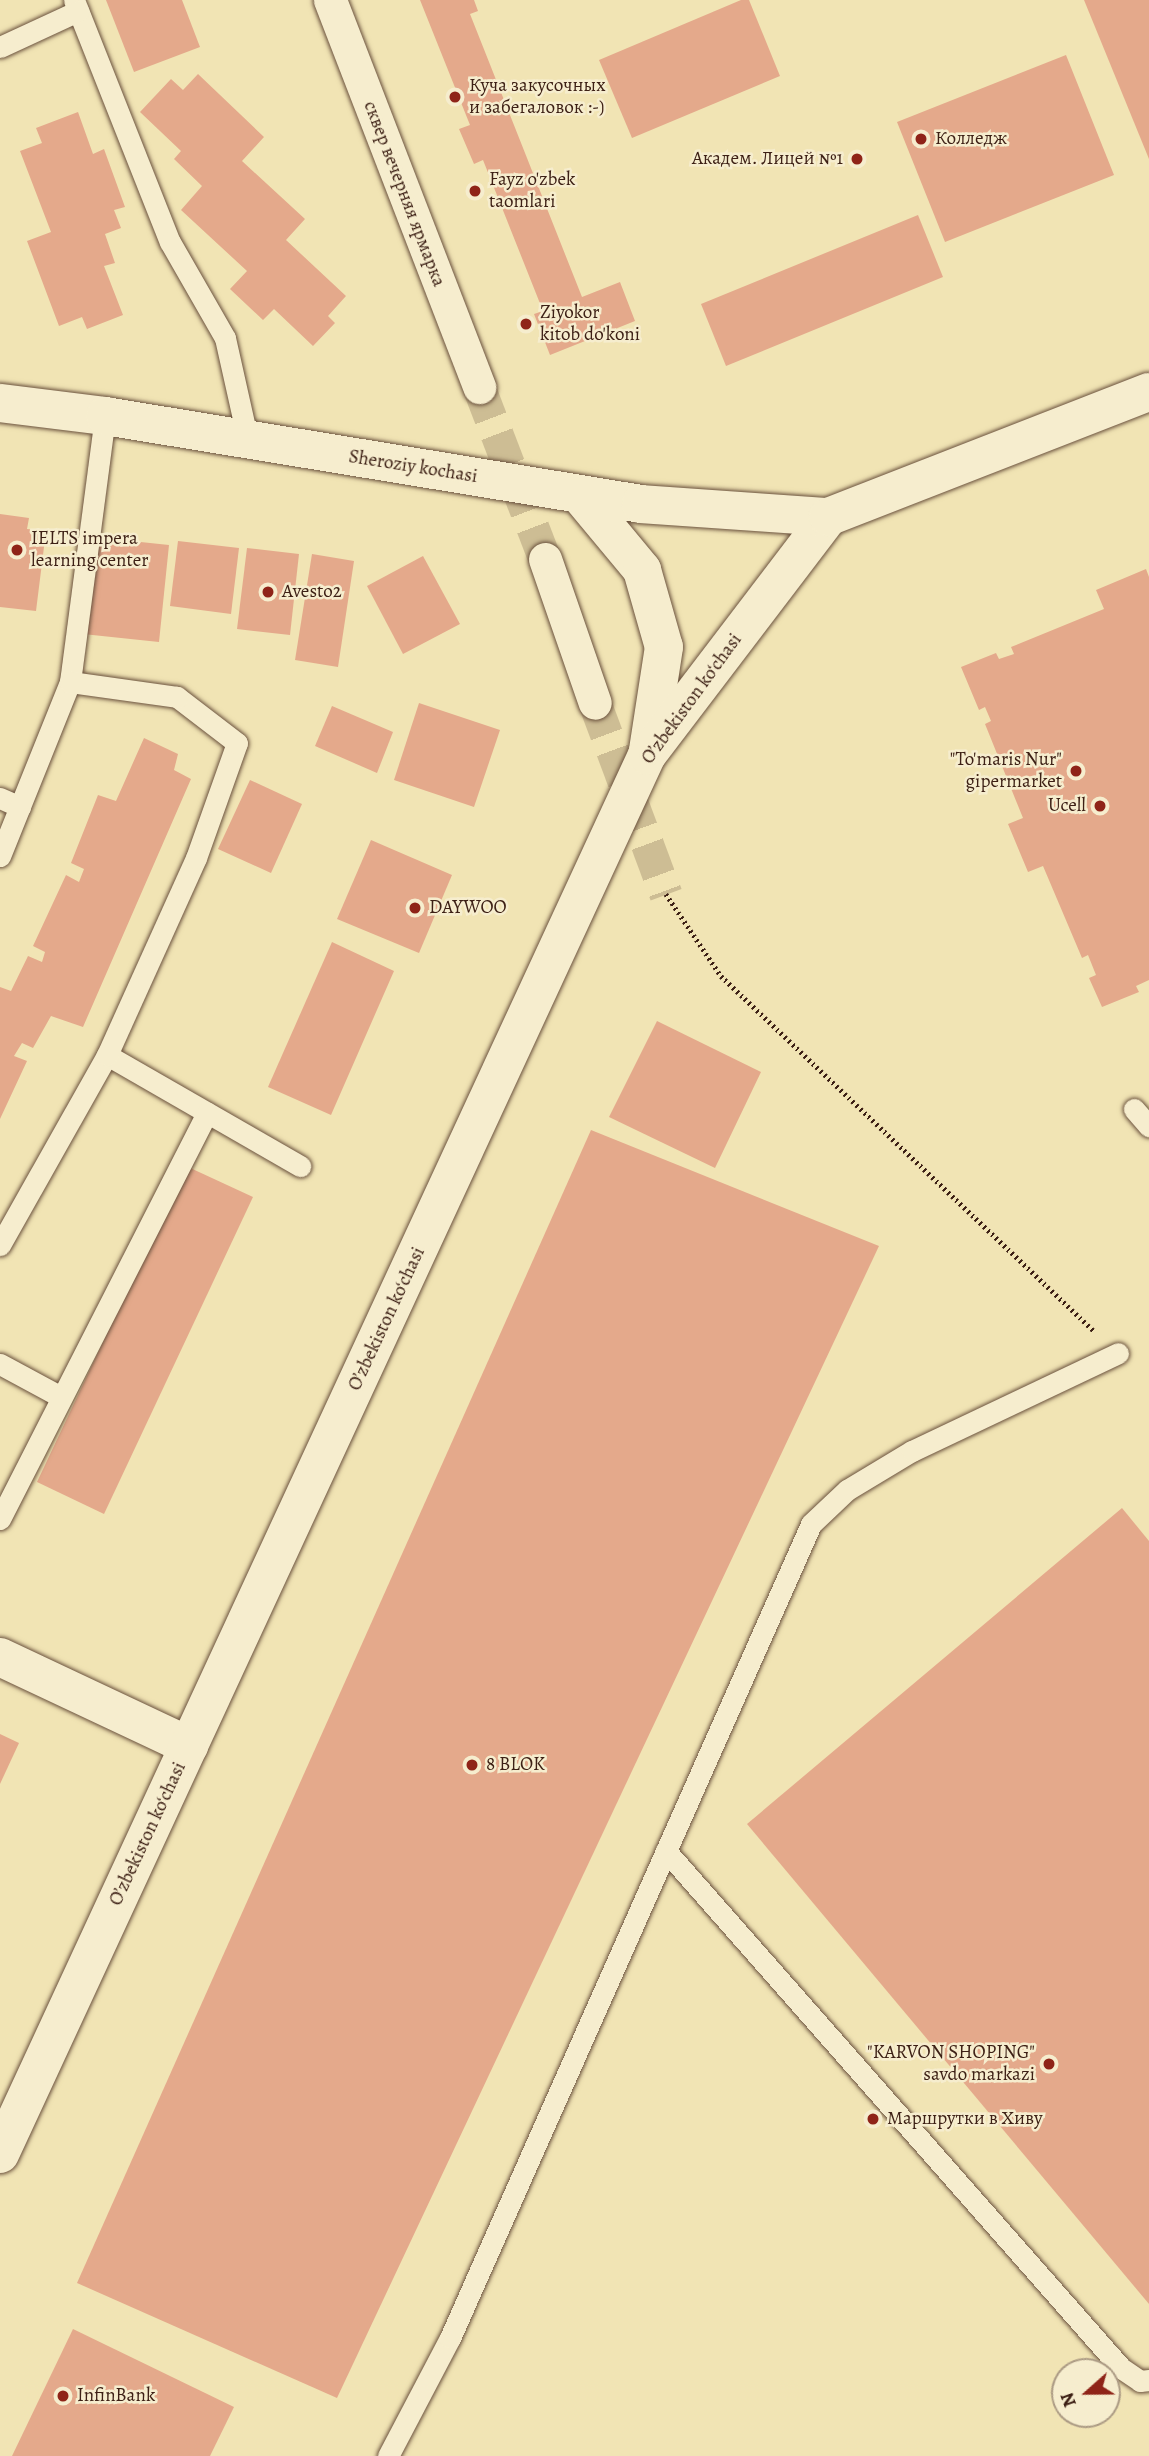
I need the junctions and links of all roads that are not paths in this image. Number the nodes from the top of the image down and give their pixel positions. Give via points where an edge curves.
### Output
1 (330, 0) edge
2 (76, 5) edge
3 (0, 47) edge
4 (479, 387) tunnel mouth
5 (1149, 392) edge
6 (0, 403) edge
7 (105, 416) junction
8 (248, 441) junction
9 (579, 494) junction
10 (828, 517) junction
11 (545, 559) tunnel mouth
12 (70, 682) junction
13 (595, 703) tunnel mouth
14 (648, 755) junction
15 (0, 798) edge
16 (20, 807) junction
17 (0, 856) edge
18 (107, 1055) junction
19 (1134, 1109) dead end
20 (207, 1113) junction
21 (1149, 1126) edge
22 (300, 1166) dead end
23 (0, 1245) edge
24 (1118, 1353) road end
25 (0, 1364) edge
26 (61, 1397) junction
27 (0, 1519) edge
28 (0, 1657) edge
29 (189, 1746) junction
30 (666, 1851) junction
31 (0, 2154) edge
32 (1149, 2380) edge
33 (388, 2456) edge

1 - 4 street, сквер вечерняя ярмарка
2 - 3 lane
2 - 8 lane via 170,242 225,338
5 - 10 street
6 - 7 street, Sheroziy kochasi
7 - 8 street, Sheroziy kochasi
7 - 12 lane
8 - 9 street, Sheroziy kochasi
9 - 10 street, Sheroziy kochasi via 642,504
9 - 14 street via 642,569 664,647
10 - 14 street, O’zbekiston ko‘chasi
11 - 13 street
12 - 16 lane
12 - 18 lane via 177,697 237,743 196,858
14 - 29 street, O’zbekiston ko‘chasi
15 - 16 lane
16 - 17 lane
18 - 20 lane
18 - 23 lane
19 - 21 lane
20 - 22 lane
20 - 26 lane
24 - 30 lane via 912,1451 847,1490 811,1524
25 - 26 lane
26 - 27 lane
28 - 29 street
29 - 31 street, O’zbekiston ko‘chasi
30 - 32 lane via 1121,2368 1140,2381
30 - 33 lane via 450,2337

